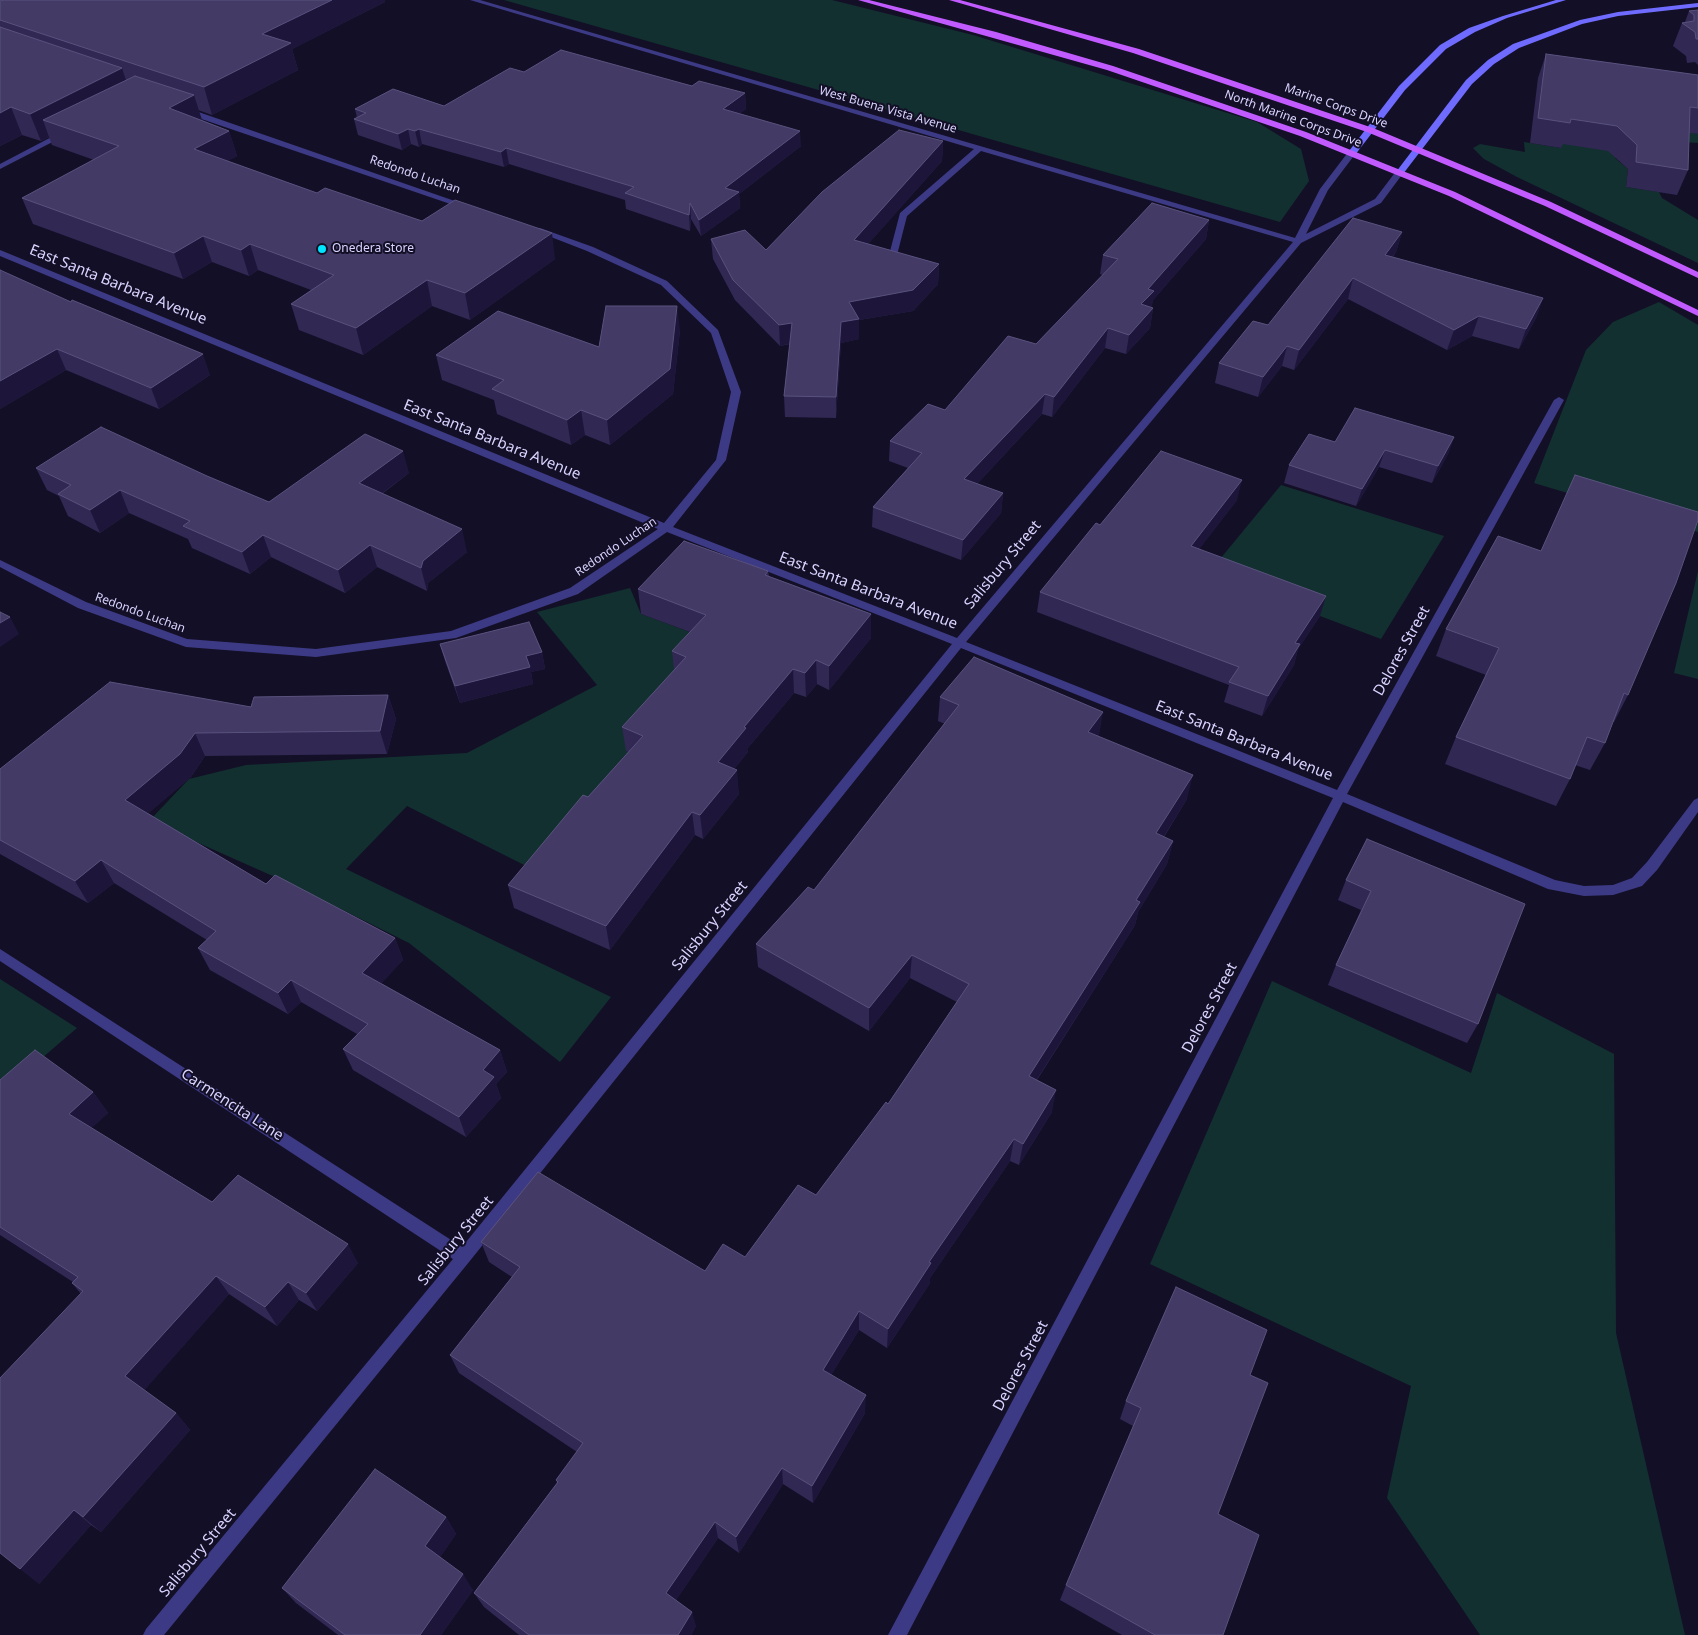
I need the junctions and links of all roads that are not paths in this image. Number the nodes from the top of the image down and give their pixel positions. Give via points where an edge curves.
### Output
1 (473, 0) edge
2 (861, 0) edge
3 (952, 0) edge
4 (1563, 0) edge
5 (1698, 5) edge
6 (170, 105) edge
7 (1370, 130) junction
8 (71, 131) edge
9 (979, 148) junction
10 (1418, 149) junction
11 (1352, 153) junction
12 (0, 167) edge
13 (1400, 172) junction
14 (478, 210) edge
15 (525, 226) edge
16 (1298, 241) junction
17 (0, 253) edge
18 (892, 259) edge
19 (1698, 275) edge
20 (1698, 313) edge
21 (1558, 400) dead end
22 (666, 528) junction
23 (0, 564) edge
24 (959, 643) junction
25 (1340, 796) junction
26 (1698, 803) edge
27 (0, 954) edge
28 (464, 1256) junction
29 (152, 1635) edge
30 (897, 1635) edge

1 - 9 street, West Buena Vista Avenue
2 - 11 main road, North Marine Corps Drive via 1110,68 1235,109
3 - 7 main road, Marine Corps Drive via 1152,56
4 - 7 main road via 1505,17 1472,30 1443,47 1419,69
5 - 10 main road via 1657,8 1590,20 1516,46 1469,82
6 - 14 street, Redondo Luchan
7 - 10 main road, Marine Corps Drive
7 - 11 main road
8 - 12 street
9 - 16 street, West Buena Vista Avenue
9 - 18 street via 903,215
10 - 13 main road
10 - 19 main road, Marine Corps Drive via 1548,204
11 - 13 main road, North Marine Corps Drive
11 - 16 street, Salisbury Street via 1324,189
13 - 16 street, Salisbury Street via 1378,201
13 - 20 main road, North Marine Corps Drive via 1513,222
15 - 22 street, Redondo Luchan via 590,249 664,283 715,332 736,392 721,460
16 - 24 street, Salisbury Street
17 - 22 street, East Santa Barbara Avenue
21 - 25 street, Delores Street
22 - 23 street, Redondo Luchan via 574,591 452,635 316,653 186,643 82,605
22 - 24 street, East Santa Barbara Avenue
24 - 25 street, East Santa Barbara Avenue
24 - 28 street, Salisbury Street
25 - 26 street, East Santa Barbara Avenue via 1553,885 1584,892 1613,890 1637,882
25 - 30 street, Delores Street
27 - 28 street, Carmencita Lane
28 - 29 street, Salisbury Street

